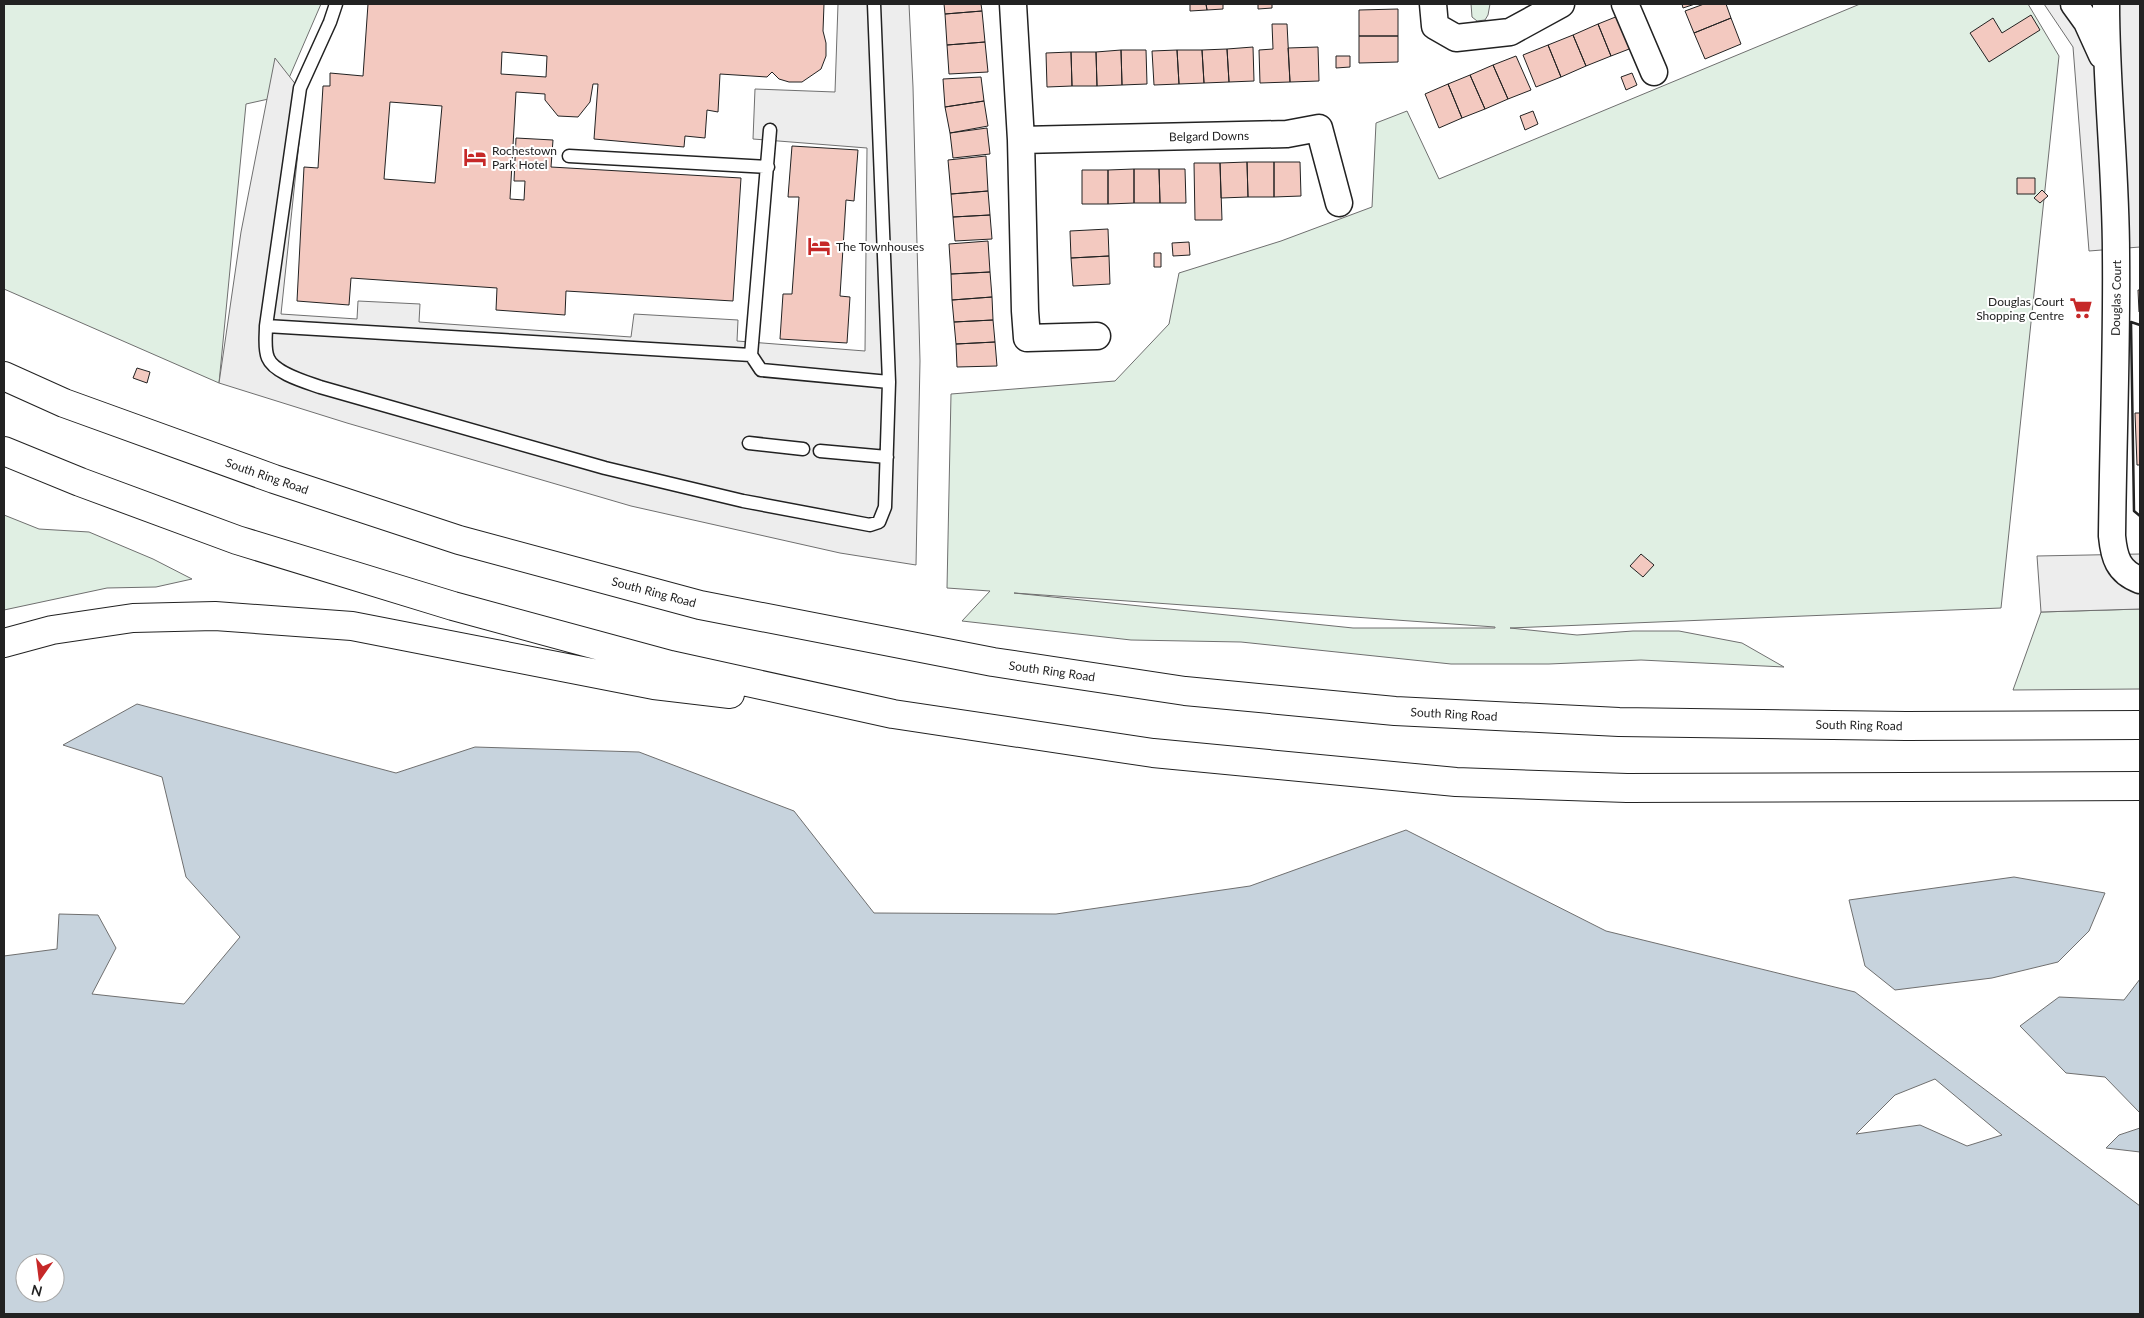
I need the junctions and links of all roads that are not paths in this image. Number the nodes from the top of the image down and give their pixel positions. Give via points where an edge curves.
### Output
1 (336, 4) edge
2 (874, 4) edge
3 (1013, 4) edge
4 (1433, 4) edge
5 (1561, 4) edge
6 (1625, 4) edge
7 (2074, 4) edge
8 (2106, 4) edge
9 (2106, 64) junction
10 (1654, 72) dead end
11 (770, 130) dead end
12 (1021, 140) junction
13 (569, 156) dead end
14 (768, 167) junction
15 (1339, 203) dead end
16 (266, 326) junction
17 (1097, 336) dead end
18 (751, 355) junction
19 (4, 371) edge
20 (4, 376) edge
21 (889, 382) junction
22 (64, 402) junction
23 (749, 443) dead end
24 (803, 449) dead end
25 (4, 451) edge
26 (820, 452) dead end
27 (887, 457) junction
28 (2140, 580) edge
29 (4, 643) edge
30 (893, 714) junction
31 (2140, 725) edge
32 (2140, 786) edge

1 - 16 lane via 300,88
2 - 21 lane
3 - 12 street
4 - 5 street via 1435,26 1456,38 1510,32
6 - 10 street
7 - 9 street via 2087,22
8 - 9 street, Douglas Court
9 - 28 street, Douglas Court via 2116,254 2112,536 2115,560 2128,575
11 - 14 lane
12 - 15 street, Belgard Downs via 1287,134 1319,128
12 - 17 street via 1027,338
13 - 14 lane
14 - 18 lane
16 - 18 lane
16 - 27 lane via 268,360 298,379 605,468 742,501 870,525 879,522 885,507
18 - 21 lane via 760,370
19 - 22 highway
20 - 22 highway, South Ring Road
21 - 27 lane
22 - 31 highway, South Ring Road via 274,479 459,540 700,604 993,662 1185,691 1395,711 1619,722
23 - 24 lane
25 - 30 highway via 237,540 453,606 670,665
26 - 27 lane
29 - 30 highway via 52,630 133,618 215,616 342,626 654,685
30 - 32 highway via 1153,753 1456,782 1628,788

